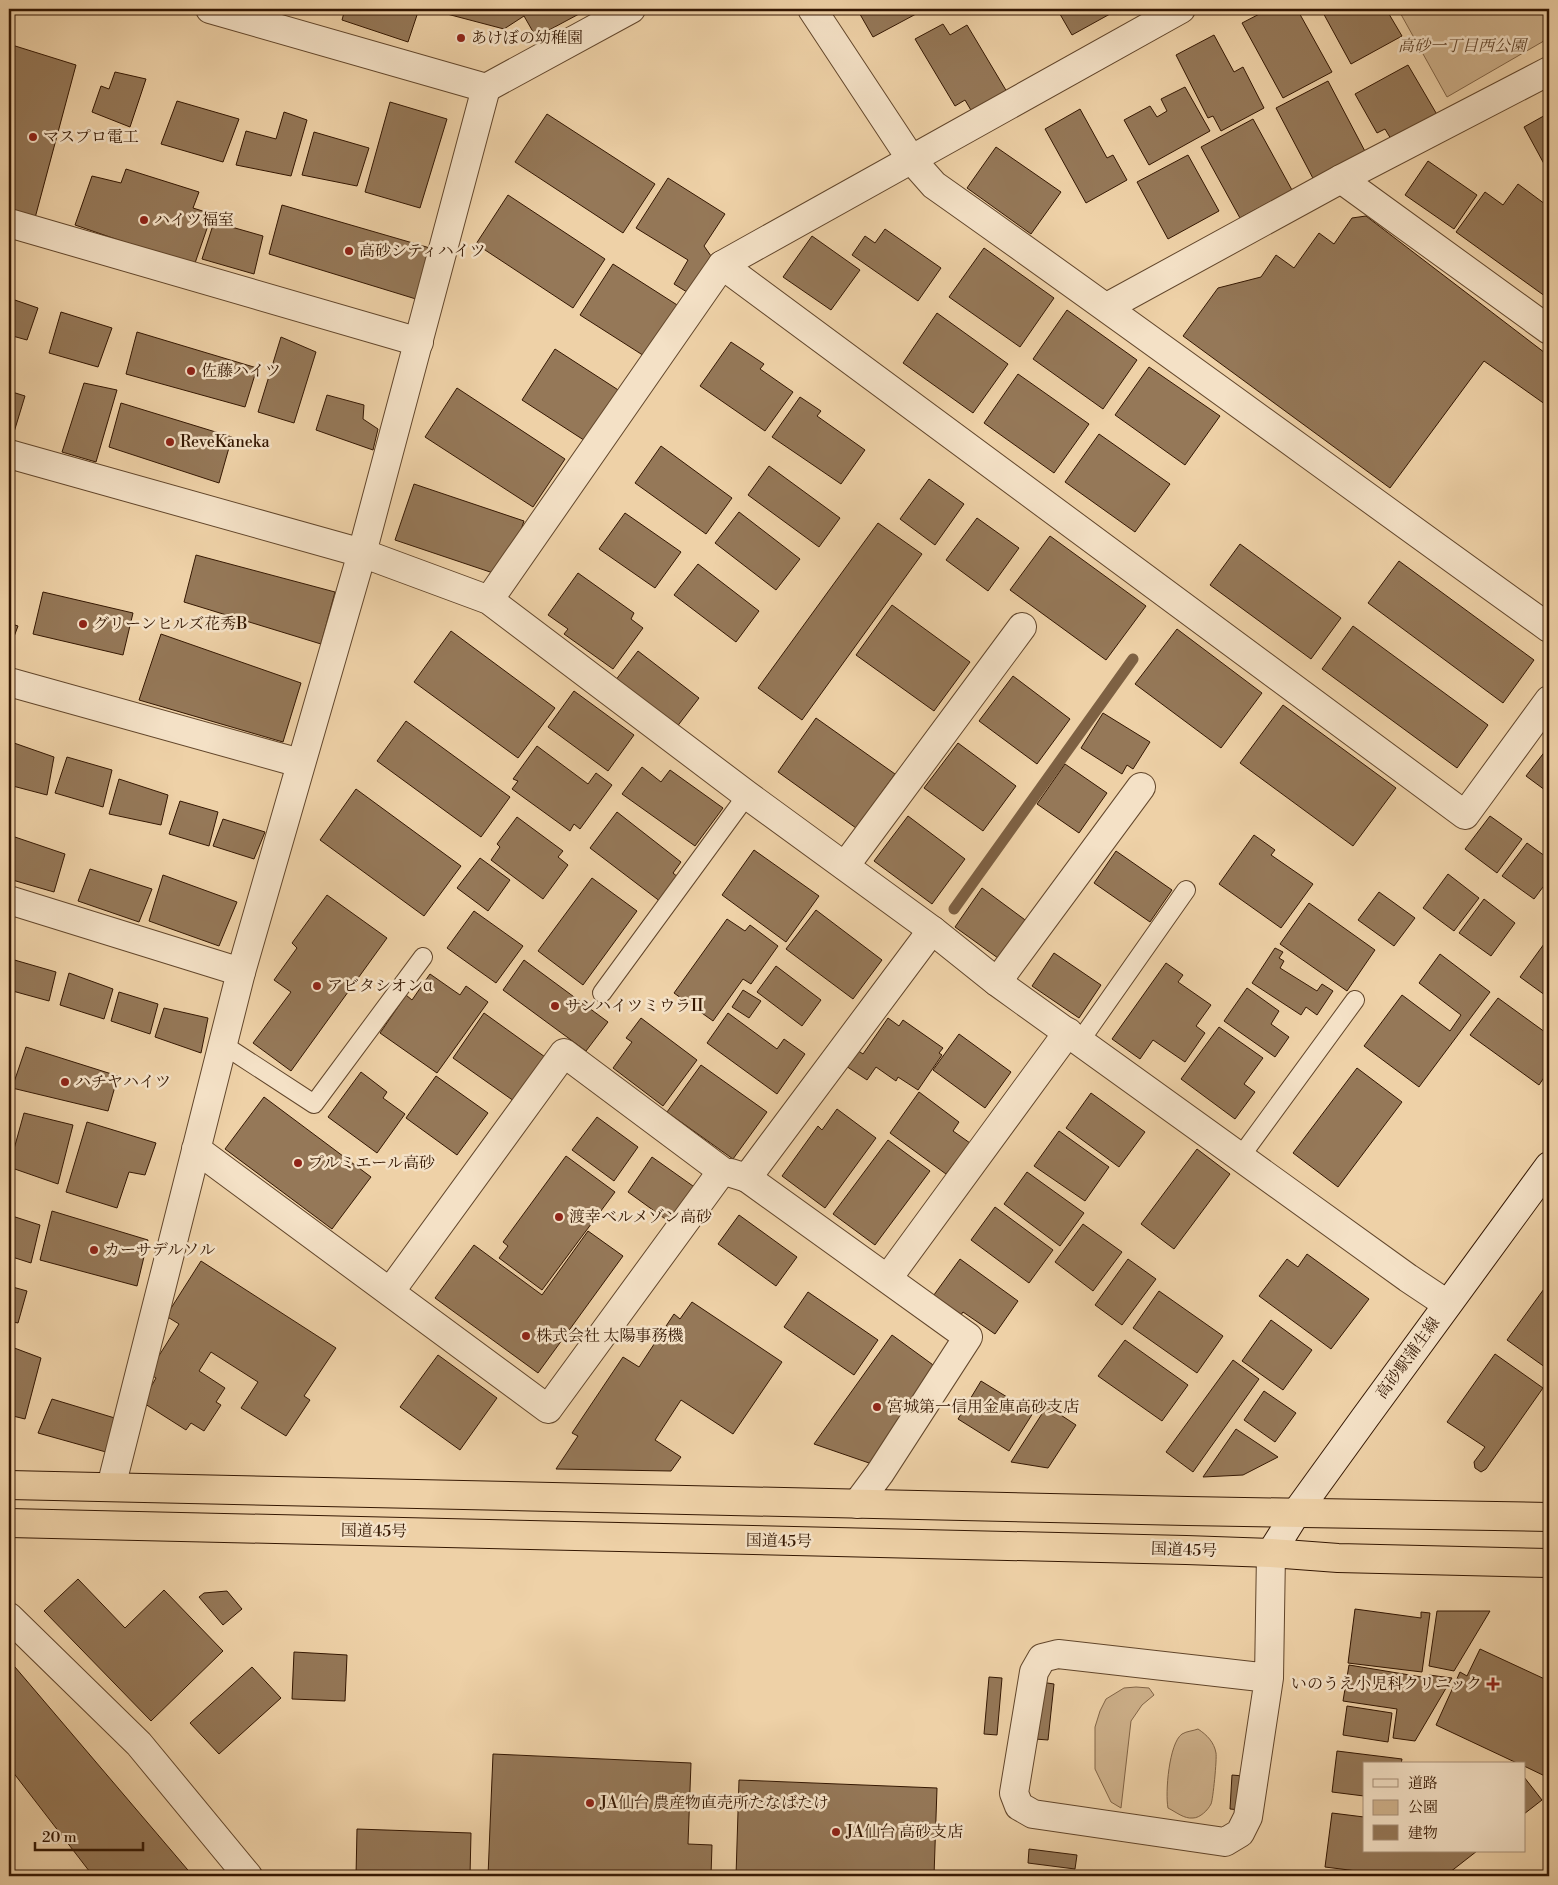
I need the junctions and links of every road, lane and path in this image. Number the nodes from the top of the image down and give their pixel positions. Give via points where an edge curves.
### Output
1 (210, 9) edge
2 (631, 9) edge
3 (812, 9) edge
4 (1181, 9) edge
5 (1549, 71) edge
6 (486, 88) junction
7 (910, 159) junction
8 (1341, 178) junction
9 (9, 223) edge
10 (722, 265) junction
11 (1107, 307) junction
12 (1549, 330) edge
13 (419, 342) junction
14 (9, 454) edge
15 (362, 553) junction
16 (489, 600) junction
17 (1022, 627) dead end
18 (1549, 628) edge
19 (9, 682) edge
20 (1549, 700) edge
21 (300, 763) junction
22 (1141, 787) dead end
23 (747, 795) junction
24 (845, 866) junction
25 (1186, 890) dead end
26 (9, 900) edge
27 (932, 930) junction
28 (423, 957) dead end
29 (241, 972) junction
30 (997, 982) junction
31 (602, 993) dead end
32 (1355, 1000) dead end
33 (1074, 1037) junction
34 (222, 1044) junction
35 (196, 1149) junction
36 (1241, 1156) junction
37 (1549, 1166) edge
38 (735, 1174) junction
39 (888, 1278) junction
40 (390, 1292) junction
41 (1447, 1304) junction
42 (9, 1485) edge
43 (111, 1487) junction
44 (857, 1504) junction
45 (1296, 1513) junction
46 (1549, 1517) edge
47 (9, 1523) edge
48 (1271, 1553) junction
49 (1549, 1563) edge
50 (9, 1617) edge
51 (1269, 1678) junction
52 (248, 1876) edge

1 - 6 street
2 - 6 street
3 - 7 street
4 - 7 street
5 - 8 street
6 - 13 street
7 - 10 street
7 - 11 street via 934,185
8 - 11 street
8 - 12 street
9 - 13 street
10 - 16 street
10 - 20 street via 1465,816
11 - 18 street
13 - 15 street
14 - 15 street
15 - 16 street
15 - 21 street
16 - 23 street
17 - 24 street
19 - 21 street
21 - 29 street
22 - 30 street
23 - 24 street
23 - 31 lane
24 - 27 street
25 - 33 lane
26 - 29 street
27 - 30 street
27 - 38 street
28 - 34 lane via 314,1104
29 - 34 street
30 - 33 street
32 - 36 lane
33 - 36 street
33 - 39 street
34 - 35 street
35 - 40 street
35 - 43 street
36 - 41 street
37 - 41 street, 高砂駅蒲生線
38 - 39 street
38 - 40 street via 548,1408
38 - 40 street via 564,1054
39 - 44 street via 968,1336
41 - 45 street, 高砂駅蒲生線
42 - 43 highway
43 - 44 highway
44 - 45 highway
45 - 46 highway
45 - 48 street, 高砂駅蒲生線
47 - 48 highway, 国道45号
48 - 49 highway, 国道45号 via 1338,1558
48 - 51 street
50 - 52 street via 139,1744
51 - 51 street via 1248,1817 1240,1834 1225,1842 1033,1814 1019,1806 1014,1793 1034,1672 1042,1658 1058,1654

